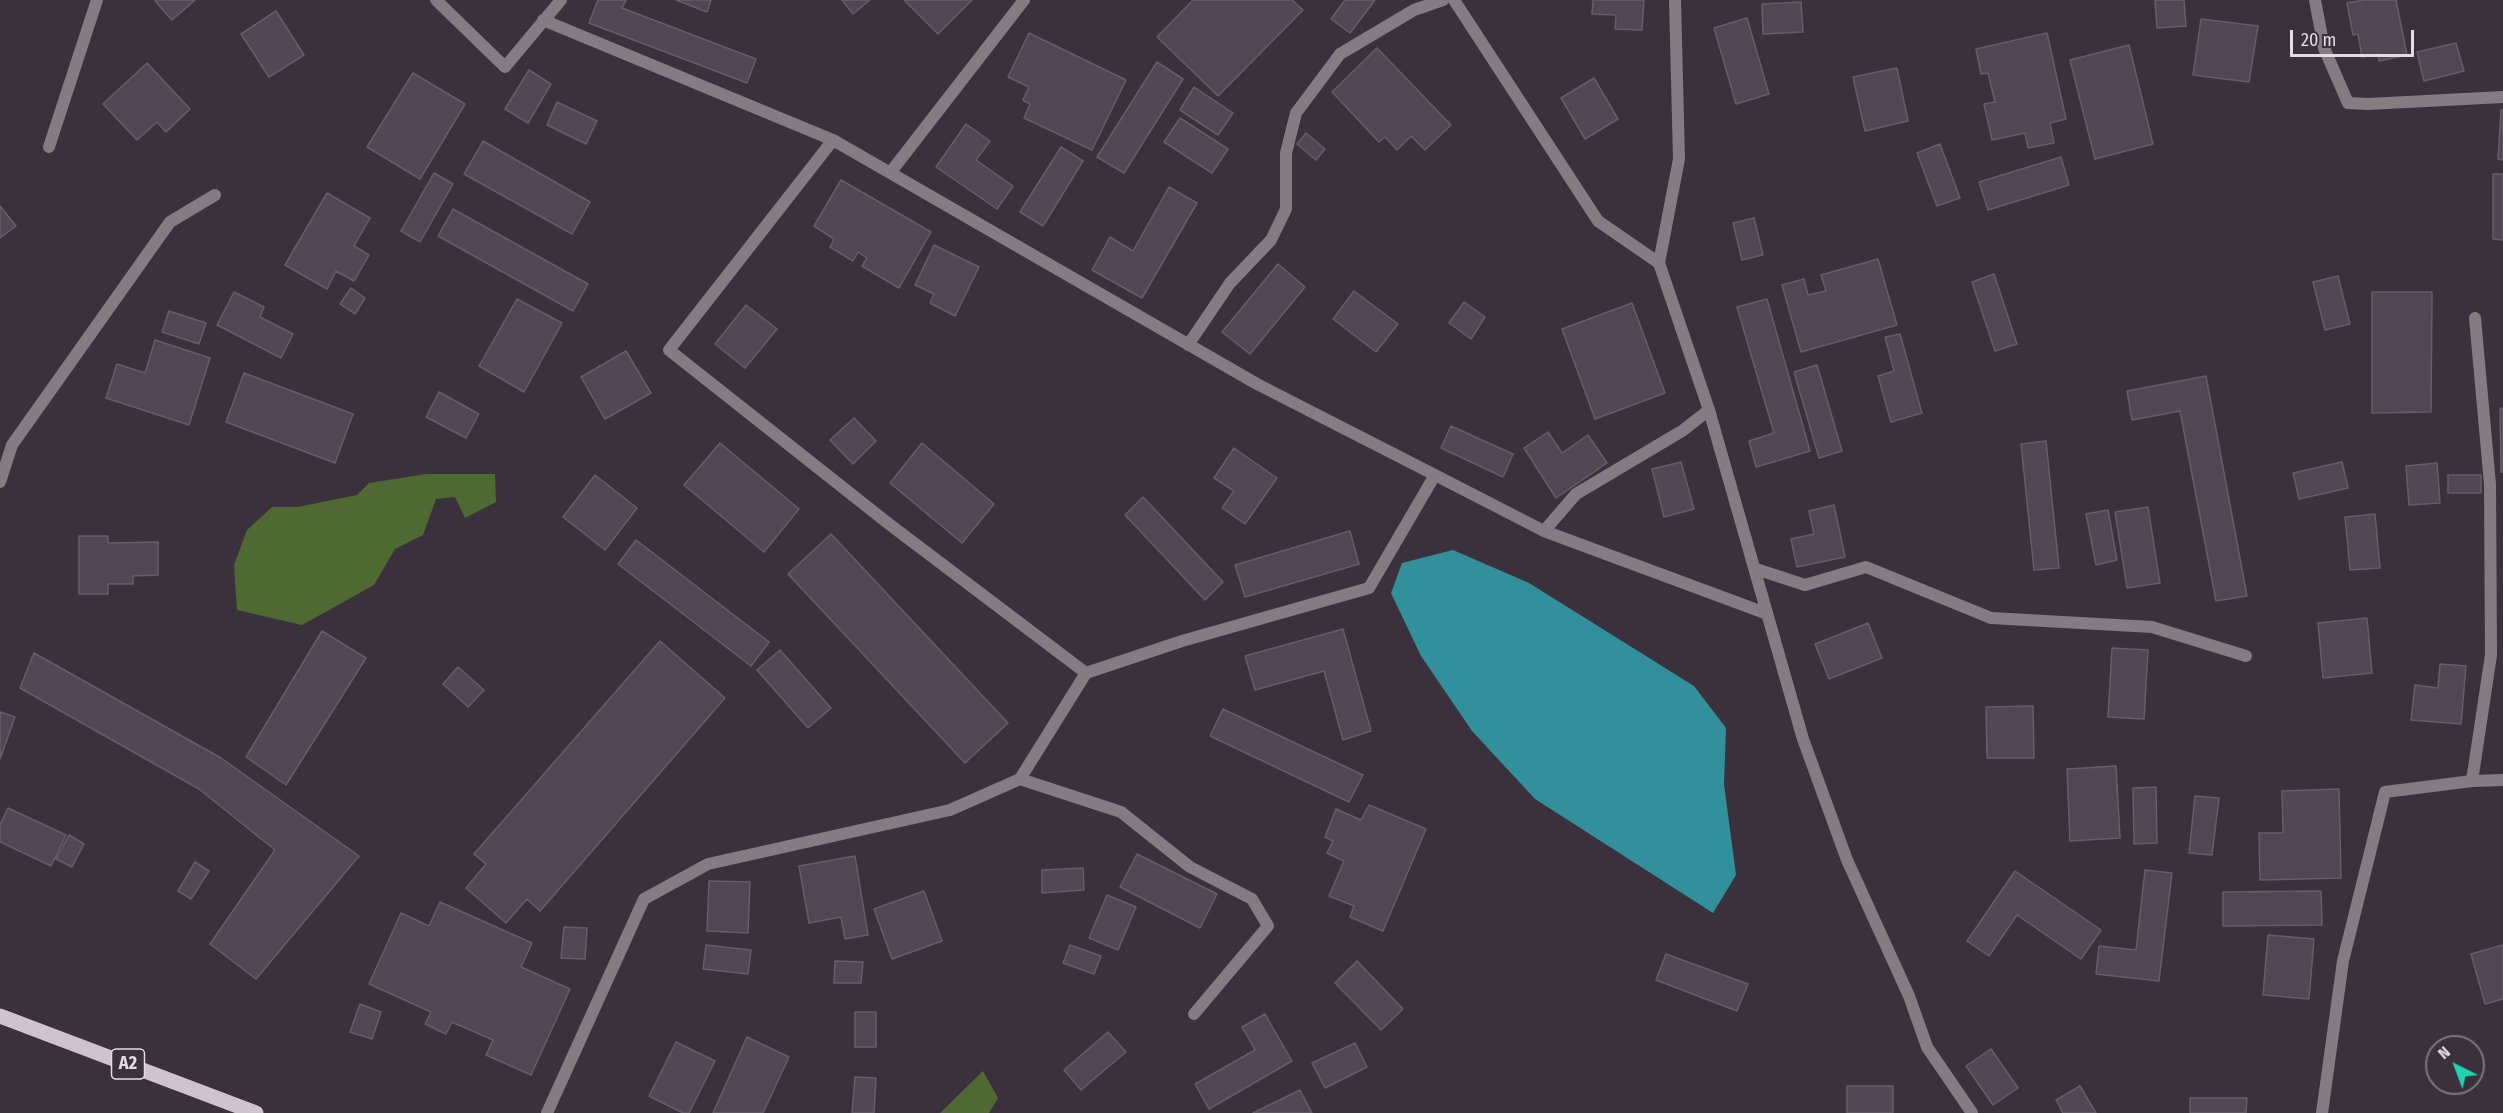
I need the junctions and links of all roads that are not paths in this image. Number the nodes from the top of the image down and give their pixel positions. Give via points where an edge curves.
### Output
1 (98, 0) edge
2 (436, 0) edge
3 (561, 0) edge
4 (1024, 0) edge
5 (1443, 0) edge
6 (1454, 0) edge
7 (1675, 0) edge
8 (2315, 0) edge
9 (543, 21) junction
10 (2503, 97) edge
11 (833, 140) junction
12 (49, 147) dead end
13 (890, 173) junction
14 (215, 195) dead end
15 (1659, 263) junction
16 (2475, 318) dead end
17 (1188, 345) junction
18 (1709, 410) junction
19 (1435, 475) junction
20 (0, 482) edge
21 (1544, 531) junction
22 (1756, 568) junction
23 (1765, 613) junction
24 (2246, 656) dead end
25 (1086, 673) junction
26 (1020, 779) junction
27 (2503, 780) edge
28 (2472, 781) junction
29 (1194, 1014) dead end
30 (0, 1016) edge
31 (256, 1113) edge
32 (547, 1113) edge
33 (1972, 1113) edge
34 (2322, 1113) edge

1 - 12 street
2 - 9 street via 505,67
3 - 9 street
4 - 13 street
5 - 17 street via 1414,10 1340,54 1296,113 1286,153 1286,209 1271,240 1230,283
6 - 15 street via 1598,221
7 - 15 street via 1679,159
8 - 10 street via 2324,48 2348,103
9 - 11 street
11 - 13 street
11 - 25 street via 669,350
13 - 17 street
14 - 20 street via 170,222 12,445
15 - 18 street
16 - 28 street via 2490,484 2491,655
17 - 19 street
18 - 21 street via 1682,431 1576,494
18 - 22 street
19 - 21 street
19 - 25 street via 1369,588 1182,641
21 - 23 street
22 - 23 street
22 - 24 street via 1805,585 1866,567 1991,618 2152,627
23 - 33 street via 1803,739 1847,860 1909,996 1927,1047
25 - 26 street
26 - 29 street via 1121,812 1190,867 1252,899 1268,926
26 - 32 street via 950,810 708,864 644,898
27 - 28 street
28 - 34 street via 2385,792 2343,961
30 - 31 main road, A2

